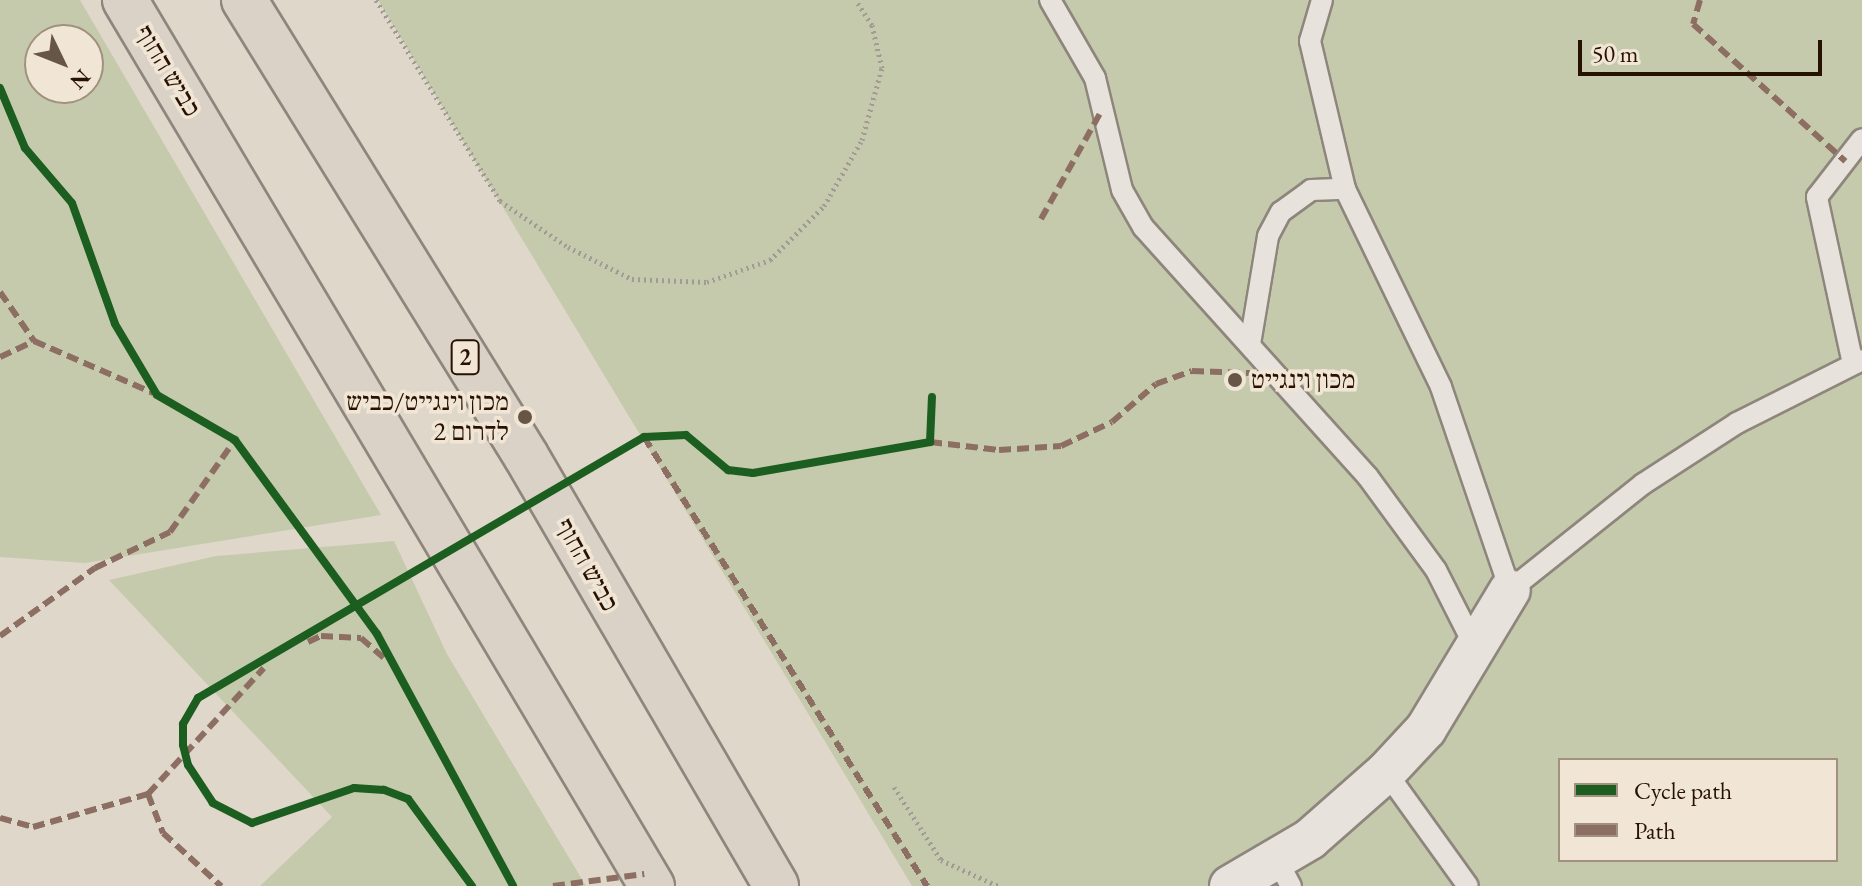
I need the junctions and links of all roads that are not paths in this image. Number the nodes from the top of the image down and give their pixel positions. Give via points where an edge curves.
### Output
1 (125, 0) edge
2 (244, 0) edge
3 (1050, 0) edge
4 (1322, 0) edge
5 (1862, 139) edge
6 (1345, 189) junction
7 (1250, 344) junction
8 (1857, 362) edge
9 (1510, 590) junction
10 (1476, 649) junction
11 (1386, 772) junction
12 (1284, 873) edge
13 (652, 886) edge
14 (776, 886) edge
15 (1230, 886) edge
16 (1468, 886) edge

1 - 13 highway, כביש החוף
2 - 14 highway, כביש החוף / 2 via 526,456
3 - 7 lane via 1095,78 1122,190 1143,227
4 - 6 lane via 1310,41
5 - 8 lane via 1817,197
6 - 7 lane via 1311,190 1281,212 1268,236
6 - 9 lane via 1441,387
7 - 10 lane via 1368,477 1436,570
8 - 9 lane via 1737,423 1643,484
9 - 10 street
10 - 11 street via 1426,729
11 - 12 street via 1310,839
11 - 16 lane
12 - 15 street

